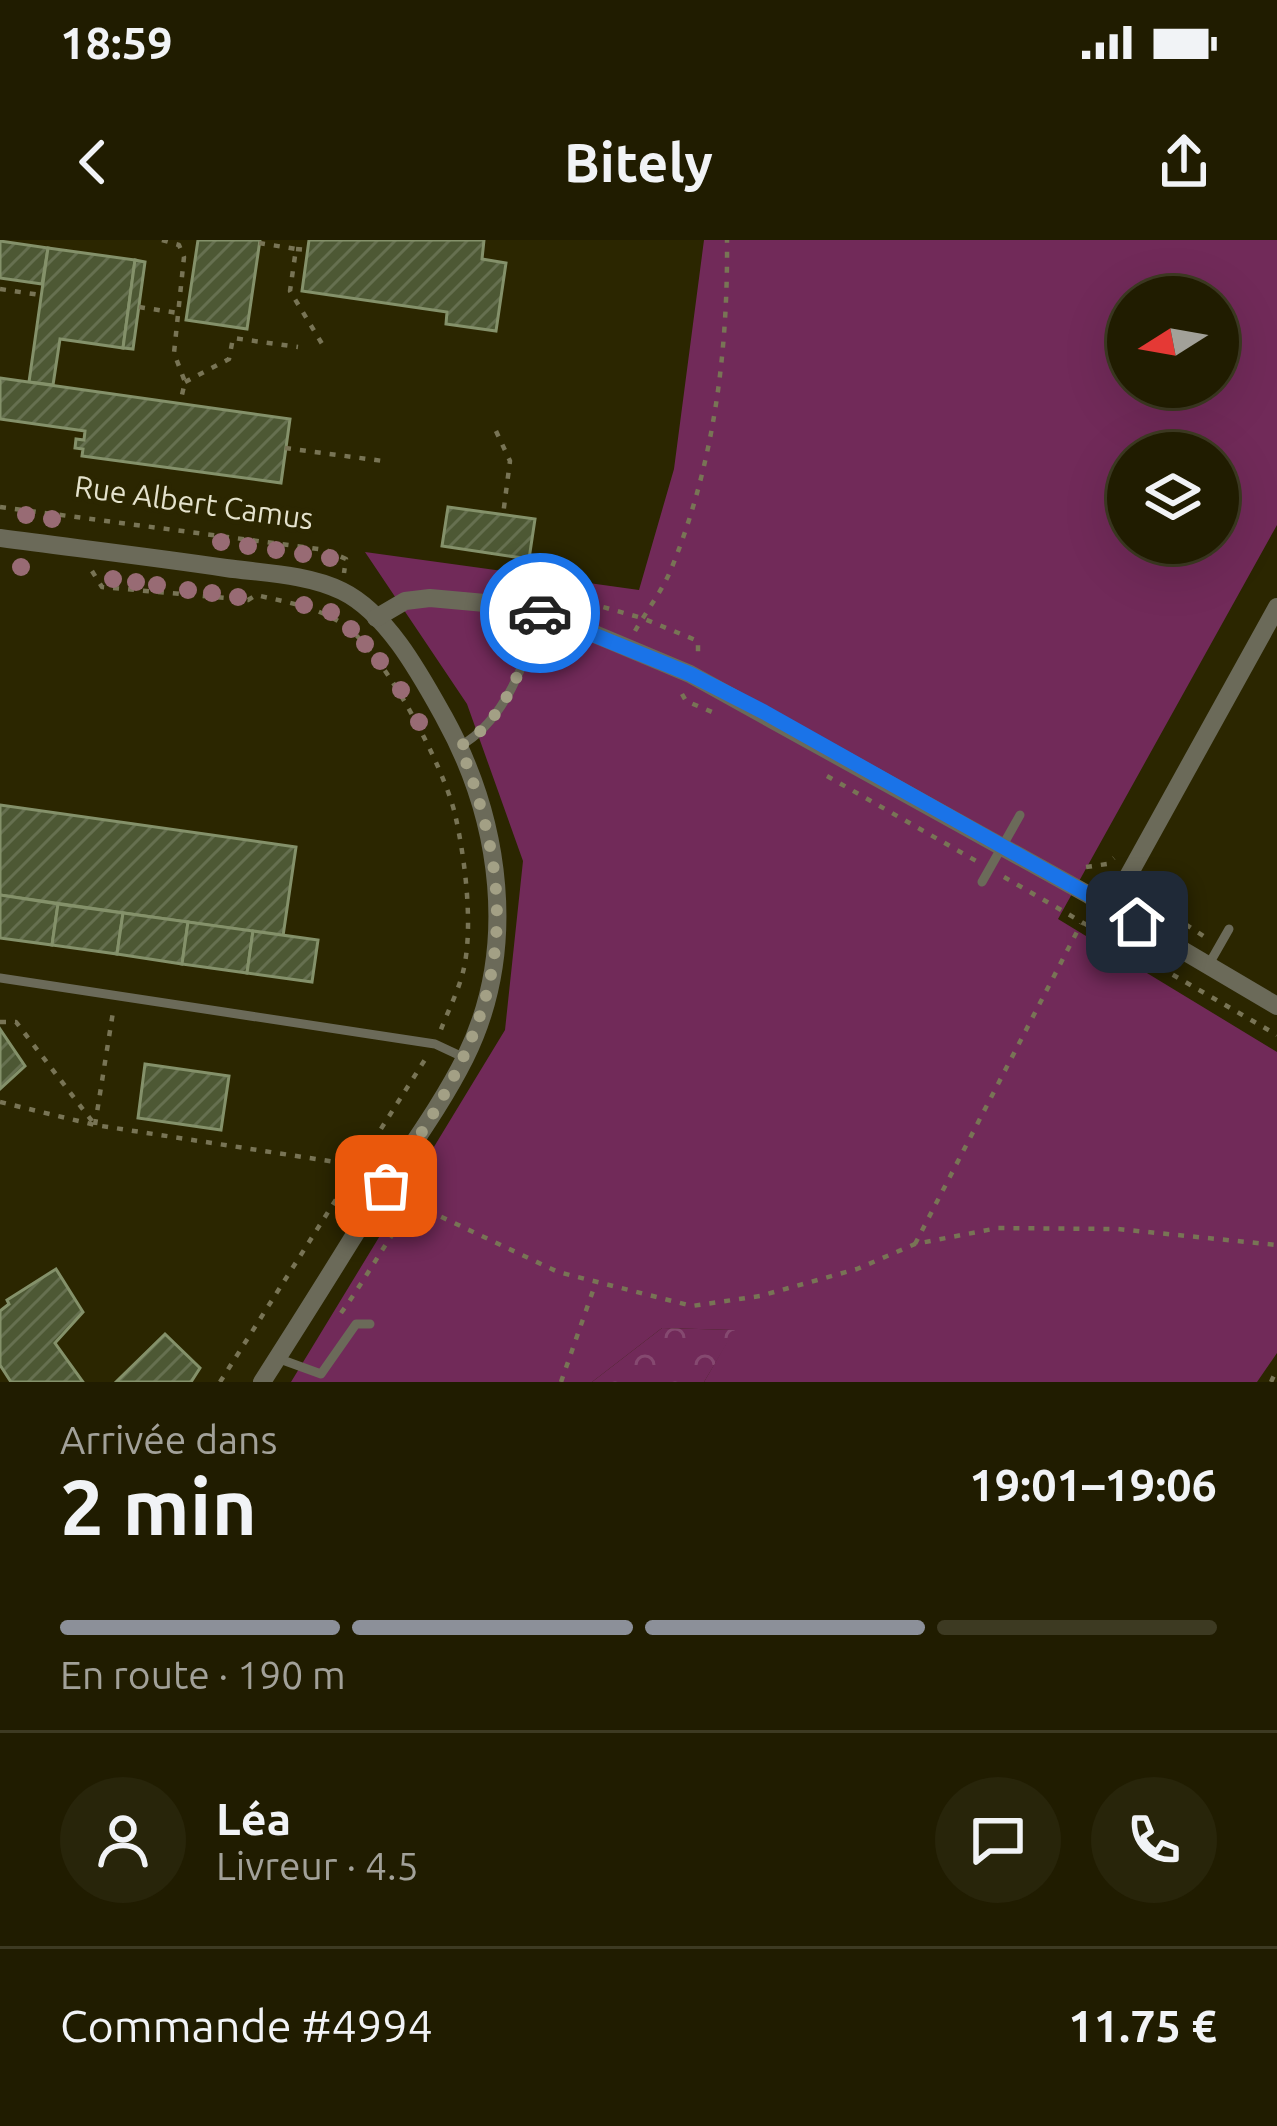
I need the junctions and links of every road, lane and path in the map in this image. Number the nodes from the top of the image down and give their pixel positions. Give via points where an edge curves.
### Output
1 (162, 240) edge
2 (727, 240) edge
3 (259, 243) edge
4 (296, 249) junction
5 (308, 250) dead end
6 (0, 289) edge
7 (40, 295) dead end
8 (139, 307) dead end
9 (188, 308) dead end
10 (179, 309) junction
11 (298, 347) dead end
12 (324, 347) dead end
13 (185, 382) junction
14 (180, 403) dead end
15 (496, 431) dead end
16 (285, 448) dead end
17 (382, 461) dead end
18 (0, 507) edge
19 (503, 515) dead end
20 (0, 538) edge
21 (89, 566) dead end
22 (342, 591) junction
23 (1277, 607) edge
24 (536, 612) junction
25 (376, 617) junction
26 (625, 646) junction
27 (460, 746) junction
28 (1020, 815) dead end
29 (1001, 849) junction
30 (1084, 867) dead end
31 (1097, 867) junction
32 (1132, 869) junction
33 (982, 882) dead end
34 (1089, 895) junction
35 (1111, 908) junction
36 (1229, 929) dead end
37 (1219, 946) junction
38 (1209, 964) junction
39 (0, 978) edge
40 (116, 996) junction
41 (1277, 1006) edge
42 (0, 1022) edge
43 (435, 1044) junction
44 (465, 1058) junction
45 (0, 1102) edge
46 (95, 1125) junction
47 (357, 1166) junction
48 (386, 1186) junction
49 (414, 1204) junction
50 (915, 1244) junction
51 (1277, 1245) edge
52 (596, 1282) junction
53 (342, 1313) dead end
54 (370, 1324) dead end
55 (278, 1358) junction
56 (1277, 1369) edge
57 (220, 1382) edge
58 (262, 1382) edge
59 (562, 1382) edge
60 (1271, 1382) edge

1 - 10 path via 183,251
2 - 26 path via 728,322 698,491 670,571
3 - 4 path
4 - 5 path
4 - 12 path via 290,290
6 - 7 path
8 - 10 path
9 - 10 path
10 - 13 path via 174,353
11 - 13 path via 233,338 229,358
13 - 14 path
15 - 19 path via 510,461
16 - 17 path
18 - 22 path, Rue Albert Camus via 326,550 346,559
20 - 22 street, Rue Albert Camus via 291,577
21 - 43 path via 102,587 256,595 319,611 347,627 406,700 454,811 466,895 464,970
22 - 25 street, Rue Albert Camus
23 - 32 street
24 - 25 street via 430,598
24 - 26 street
24 - 27 lane via 491,723
25 - 27 street, Rue Albert Camus
26 - 29 street via 764,712
27 - 44 street, Rue Albert Camus via 490,830 498,892 487,998
28 - 29 lane
29 - 33 lane
29 - 34 street
30 - 31 path
31 - 32 path via 1114,858
31 - 34 path
32 - 35 street
32 - 37 path via 1151,881 1162,909
34 - 35 street
34 - 50 path
35 - 38 street
36 - 37 lane
37 - 38 lane
38 - 41 street
39 - 40 lane
40 - 43 lane
40 - 46 path
42 - 46 path via 16,1022
43 - 44 lane
43 - 47 path
44 - 48 street, Rue Albert Camus
45 - 46 path
46 - 47 path
47 - 57 path
48 - 49 path
48 - 55 street, Rue Albert Camus
49 - 52 path
49 - 53 path
50 - 51 path via 998,1228 1118,1229
50 - 52 path via 779,1291 692,1306
52 - 59 path
54 - 55 lane via 356,1324 321,1374
55 - 58 street, Rue Albert Camus
56 - 60 path

